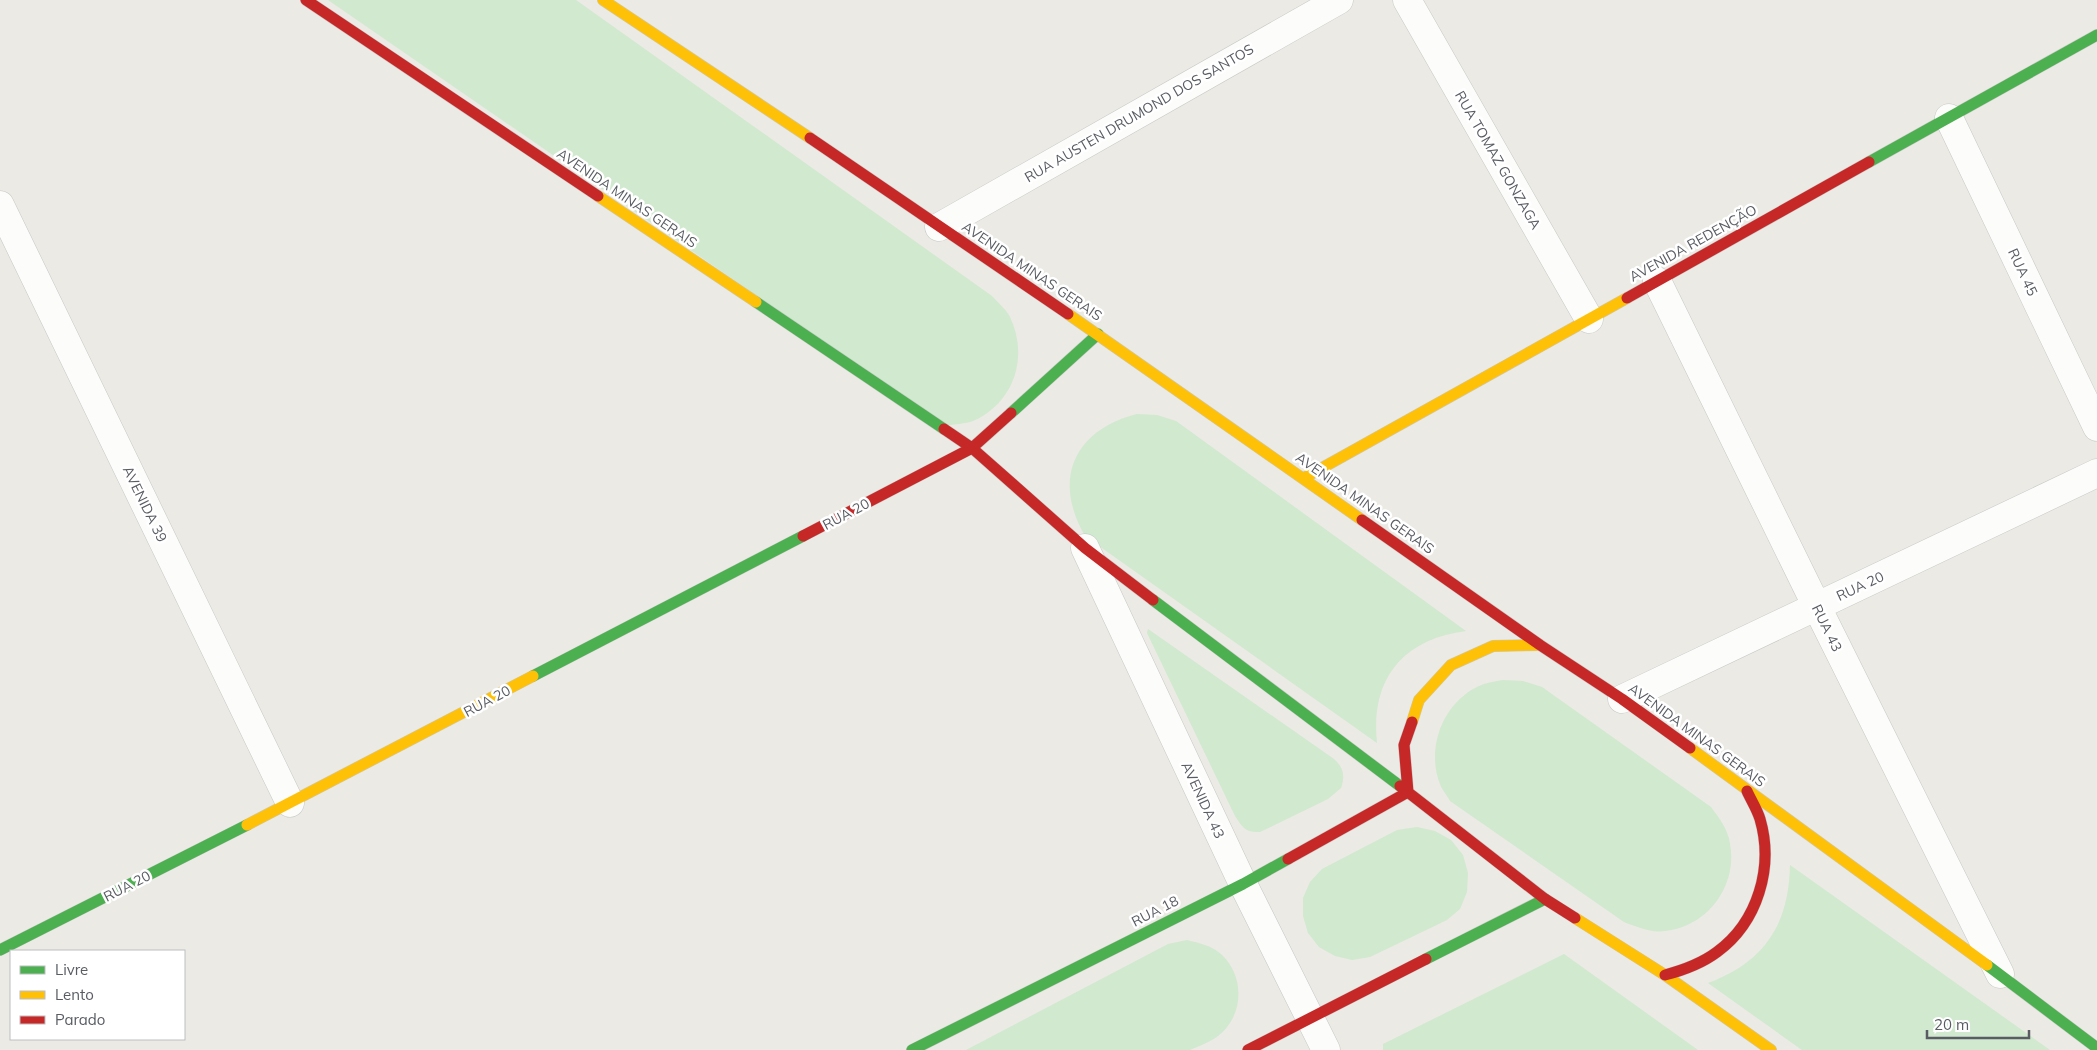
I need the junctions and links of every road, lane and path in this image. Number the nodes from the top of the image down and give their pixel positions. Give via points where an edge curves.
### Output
1 (306, 0) edge
2 (603, 0) edge
3 (1339, 0) edge
4 (1407, 0) edge
5 (2097, 35) edge
6 (1949, 118) junction
7 (0, 205) edge
8 (939, 227) junction
9 (1657, 281) junction
10 (1589, 319) junction
11 (1098, 334) junction
12 (2097, 427) edge
13 (972, 448) junction
14 (2097, 474) edge
15 (1304, 478) junction
16 (1086, 548) junction
17 (1817, 607) junction
18 (1540, 645) junction
19 (1622, 699) junction
20 (1746, 788) junction
21 (1408, 792) junction
22 (290, 803) junction
23 (1243, 884) junction
24 (1545, 899) junction
25 (0, 950) edge
26 (2000, 974) junction
27 (1665, 975) junction
28 (1310, 1018) junction
29 (2097, 1048) edge
30 (912, 1050) edge
31 (1248, 1050) edge
32 (1326, 1050) edge
33 (1771, 1050) edge

1 - 13 main road, AVENIDA MINAS GERAIS
2 - 8 main road, AVENIDA MINAS GERAIS
3 - 8 street, RUA AUSTEN DRUMOND DOS SANTOS
4 - 10 street, RUA TOMAZ GONZAGA
5 - 6 main road, AVENIDA REDENÇÃO
6 - 9 main road, AVENIDA REDENÇÃO
6 - 12 street, RUA 45
7 - 22 street, AVENIDA 39
8 - 11 main road, AVENIDA MINAS GERAIS
9 - 10 main road, AVENIDA REDENÇÃO
9 - 17 street, RUA 43
10 - 15 main road, AVENIDA REDENÇÃO
11 - 13 main road, RUA 20
11 - 15 main road, AVENIDA MINAS GERAIS
13 - 16 main road, AVENIDA MINAS GERAIS
13 - 22 main road, RUA 20
14 - 17 street, RUA 20
15 - 18 main road, AVENIDA MINAS GERAIS
16 - 21 main road, AVENIDA MINAS GERAIS
16 - 23 street, AVENIDA 43
17 - 19 street, RUA 20
17 - 26 street, RUA 43
18 - 19 main road, AVENIDA MINAS GERAIS
18 - 21 main road via 1493,646 1451,665 1438,679 1420,700 1404,745
19 - 20 main road, AVENIDA MINAS GERAIS
20 - 26 main road, AVENIDA MINAS GERAIS
20 - 27 main road via 1760,820 1766,854 1762,888 1748,920 1726,946 1697,965
21 - 23 main road, RUA 18
21 - 24 main road, AVENIDA MINAS GERAIS
22 - 25 main road, RUA 20
23 - 28 street, AVENIDA 43
23 - 30 main road, RUA 18
24 - 27 main road, AVENIDA MINAS GERAIS
24 - 28 main road
26 - 29 main road, AVENIDA MINAS GERAIS
27 - 33 main road, AVENIDA MINAS GERAIS
28 - 31 main road
28 - 32 street, AVENIDA 43

